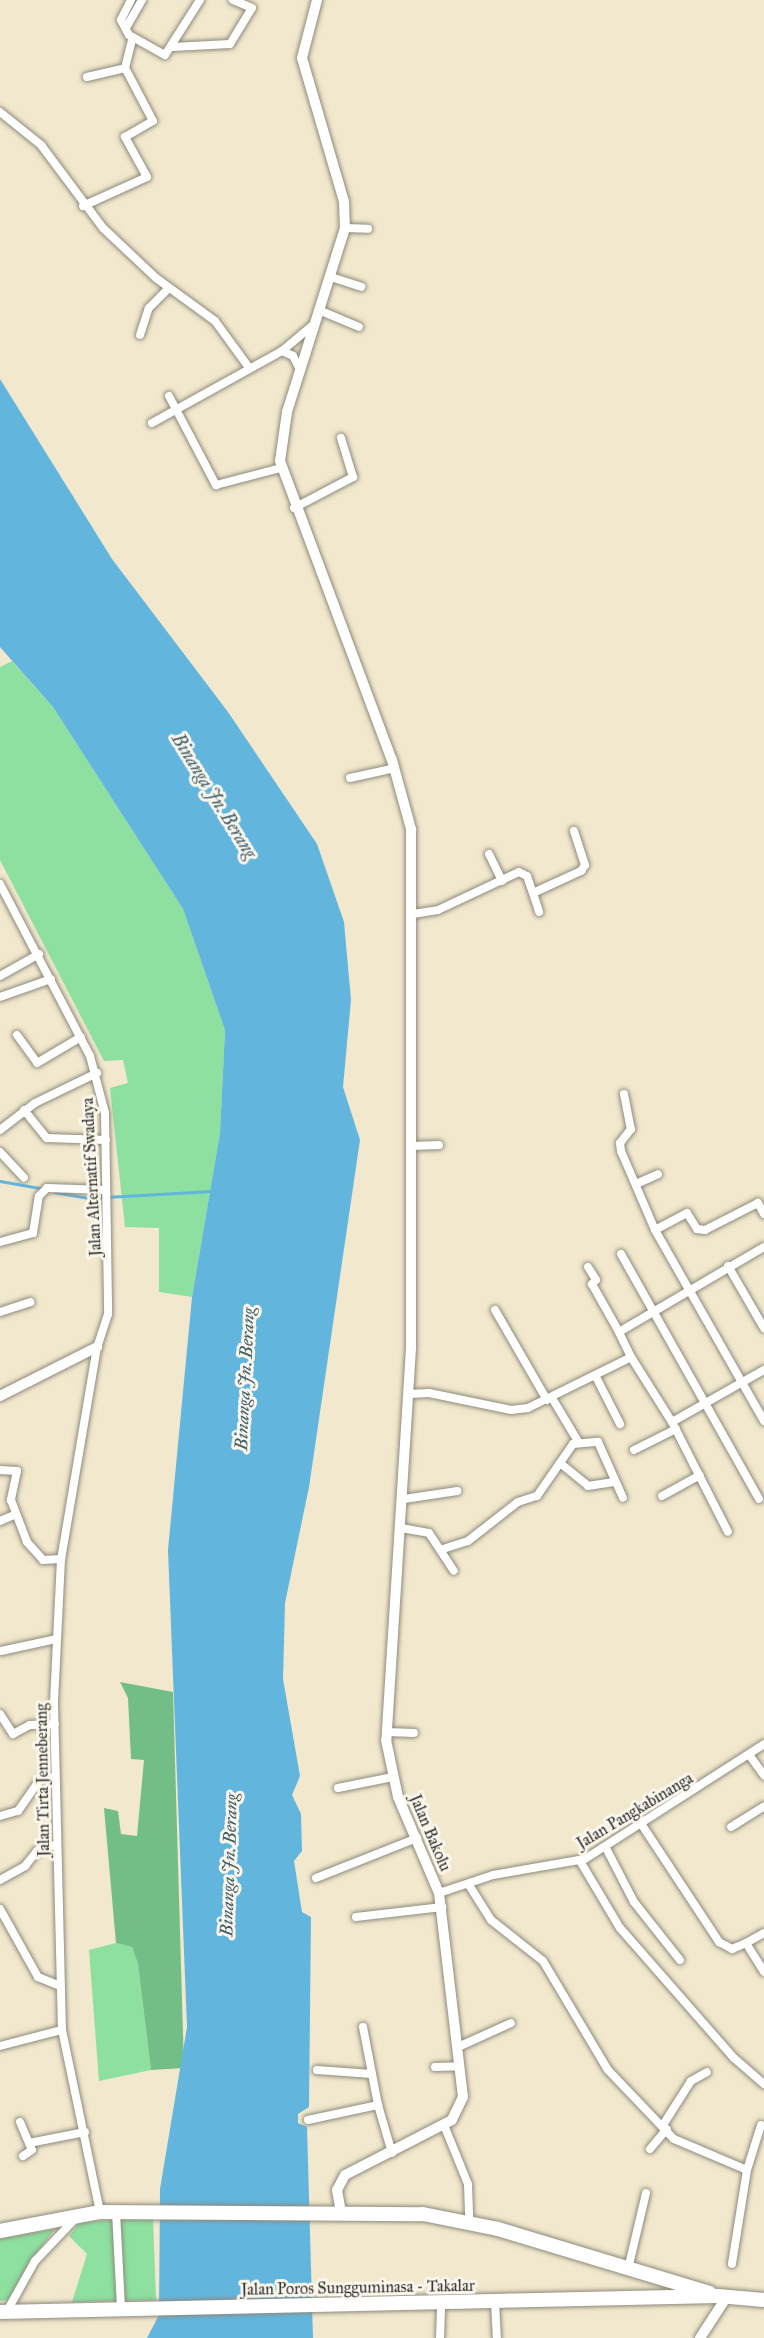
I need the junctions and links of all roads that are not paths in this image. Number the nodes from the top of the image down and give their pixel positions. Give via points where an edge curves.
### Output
1 (132, 0) edge
2 (142, 0) edge
3 (200, 0) edge
4 (233, 0) edge
5 (317, 0) edge
6 (127, 26) junction
7 (132, 39) junction
8 (173, 47) junction
9 (125, 68) junction
10 (87, 77) dead end
11 (0, 112) edge
12 (83, 206) junction
13 (346, 227) junction
14 (368, 229) dead end
15 (336, 278) junction
16 (362, 287) dead end
17 (169, 288) junction
18 (321, 314) junction
19 (359, 327) dead end
20 (140, 335) dead end
21 (282, 351) junction
22 (250, 369) junction
23 (300, 375) junction
24 (169, 396) dead end
25 (177, 408) junction
26 (152, 423) dead end
27 (341, 438) dead end
28 (281, 468) junction
29 (294, 508) junction
30 (394, 768) junction
31 (350, 778) dead end
32 (574, 831) dead end
33 (489, 854) dead end
34 (502, 881) junction
35 (0, 884) edge
36 (2, 893) edge
37 (533, 893) junction
38 (539, 912) dead end
39 (415, 914) junction
40 (39, 954) junction
41 (0, 976) edge
42 (51, 979) junction
43 (0, 997) edge
44 (17, 1035) dead end
45 (81, 1036) junction
46 (98, 1073) junction
47 (624, 1094) dead end
48 (24, 1110) junction
49 (0, 1130) edge
50 (106, 1140) junction
51 (439, 1145) dead end
52 (416, 1146) junction
53 (0, 1152) edge
54 (658, 1174) dead end
55 (24, 1178) dead end
56 (636, 1184) junction
57 (106, 1190) junction
58 (764, 1214) edge
59 (655, 1230) junction
60 (0, 1242) edge
61 (764, 1247) edge
62 (621, 1254) dead end
63 (728, 1266) junction
64 (588, 1267) dead end
65 (686, 1290) junction
66 (30, 1302) dead end
67 (495, 1310) dead end
68 (656, 1310) junction
69 (0, 1312) edge
70 (764, 1328) edge
71 (619, 1332) junction
72 (97, 1347) junction
73 (631, 1357) junction
74 (764, 1370) edge
75 (596, 1377) junction
76 (744, 1382) junction
77 (410, 1394) junction
78 (0, 1396) edge
79 (550, 1399) junction
80 (709, 1403) junction
81 (764, 1421) edge
82 (620, 1424) dead end
83 (674, 1425) junction
84 (579, 1443) junction
85 (634, 1450) dead end
86 (561, 1463) junction
87 (0, 1470) edge
88 (700, 1475) junction
89 (614, 1482) junction
90 (457, 1491) dead end
91 (662, 1496) dead end
92 (404, 1498) junction
93 (624, 1498) dead end
94 (759, 1499) dead end
95 (14, 1515) junction
96 (0, 1521) edge
97 (401, 1528) junction
98 (728, 1532) dead end
99 (443, 1549) junction
100 (61, 1559) junction
101 (454, 1571) dead end
102 (56, 1639) junction
103 (1, 1650) edge
104 (0, 1714) edge
105 (55, 1724) junction
106 (390, 1732) junction
107 (414, 1733) dead end
108 (764, 1744) edge
109 (750, 1756) junction
110 (764, 1775) edge
111 (54, 1777) junction
112 (393, 1777) junction
113 (339, 1788) dead end
114 (764, 1806) edge
115 (0, 1816) edge
116 (640, 1822) junction
117 (731, 1827) dead end
118 (417, 1838) junction
119 (57, 1844) junction
120 (606, 1848) junction
121 (580, 1861) junction
122 (316, 1878) dead end
123 (0, 1880) edge
124 (469, 1885) junction
125 (445, 1892) junction
126 (442, 1907) junction
127 (0, 1909) edge
128 (356, 1917) dead end
129 (764, 1933) edge
130 (746, 1943) junction
131 (680, 1960) dead end
132 (764, 1971) edge
133 (60, 1986) junction
134 (511, 2023) dead end
135 (363, 2027) dead end
136 (62, 2030) junction
137 (0, 2046) edge
138 (462, 2046) junction
139 (460, 2066) junction
140 (435, 2067) dead end
141 (317, 2070) dead end
142 (707, 2072) dead end
143 (372, 2074) junction
144 (764, 2084) edge
145 (378, 2105) junction
146 (308, 2120) dead end
147 (20, 2122) dead end
148 (762, 2125) dead end
149 (665, 2127) junction
150 (445, 2129) junction
151 (85, 2132) junction
152 (29, 2143) junction
153 (650, 2149) dead end
154 (392, 2153) junction
155 (23, 2156) dead end
156 (747, 2170) junction
157 (646, 2193) dead end
158 (100, 2212) junction
159 (116, 2212) junction
160 (336, 2212) junction
161 (80, 2215) junction
162 (469, 2222) junction
163 (0, 2231) edge
164 (732, 2264) dead end
165 (628, 2265) junction
166 (662, 2275) junction
167 (722, 2297) junction
168 (659, 2298) junction
169 (764, 2300) edge
170 (495, 2302) junction
171 (441, 2303) junction
172 (121, 2309) junction
173 (2, 2315) edge
174 (440, 2338) edge
175 (496, 2338) edge
176 (700, 2338) edge

1 - 6 street via 121,20
2 - 6 street
3 - 8 street
4 - 8 street via 252,8 230,44
5 - 13 main road via 302,58 344,202
6 - 7 street
7 - 8 street via 163,55
7 - 9 street
9 - 10 street
9 - 12 street via 153,120 125,137 147,177
11 - 12 street via 41,145
12 - 17 street
13 - 14 street
13 - 15 main road
15 - 16 street
15 - 18 main road
17 - 20 street via 146,313
17 - 22 street via 215,321
18 - 19 street via 334,314
18 - 21 street
18 - 23 main road
21 - 22 street
21 - 23 street via 297,360
22 - 25 street
23 - 28 main road via 287,412
24 - 25 street
25 - 26 street
25 - 28 street via 216,485
27 - 29 street via 353,477
28 - 29 main road, Jalan Bakolu
29 - 30 main road, Jalan Bakolu
30 - 31 street
30 - 39 main road, Jalan Bakolu via 410,820
32 - 37 street via 583,869
33 - 34 street
34 - 37 street via 523,873
34 - 39 street via 428,913
35 - 36 street, Jalan Alternatif Swadaya
36 - 40 street, Jalan Alternatif Swadaya
37 - 38 street
39 - 52 main road, Jalan Bakolu
40 - 41 street
40 - 42 street, Jalan Alternatif Swadaya
42 - 43 street
42 - 45 street, Jalan Alternatif Swadaya
44 - 45 street via 37,1063
45 - 46 street, Jalan Alternatif Swadaya
46 - 48 street
46 - 50 street, Jalan Alternatif Swadaya
47 - 56 street via 631,1129 620,1146
48 - 49 street
48 - 50 street via 43,1136
50 - 57 street, Jalan Alternatif Swadaya
51 - 52 street
52 - 77 main road, Jalan Bakolu
53 - 55 street
54 - 56 street
56 - 59 street
57 - 60 street via 47,1188 39,1196 33,1233
57 - 72 street, Jalan Alternatif Swadaya via 109,1298
58 - 59 street via 758,1203 705,1230 697,1229 687,1213
59 - 65 street
61 - 63 street
62 - 68 street
63 - 65 street
63 - 70 street
64 - 71 street via 596,1280 592,1284
65 - 68 street
65 - 76 street
66 - 69 street
67 - 79 street
68 - 71 street
68 - 80 street
71 - 73 street
72 - 78 main road
72 - 100 street, Jalan Tirta Jenneberang
73 - 75 street
73 - 83 street
74 - 76 street
75 - 79 street
75 - 82 street
76 - 80 street
76 - 81 street
77 - 79 street via 429,1393 512,1410
77 - 92 main road, Jalan Bakolu
79 - 84 street
80 - 83 street
80 - 94 street
83 - 85 street
83 - 88 street
84 - 86 street
84 - 89 street via 598,1442
86 - 89 street via 588,1486
86 - 99 street via 537,1496 518,1502 468,1541
87 - 95 street via 17,1470
88 - 91 street
88 - 98 street
89 - 93 street
90 - 92 street
92 - 97 main road, Jalan Bakolu
95 - 96 street
95 - 100 street via 43,1560
97 - 99 street via 423,1530
97 - 106 main road, Jalan Bakolu
99 - 101 street
100 - 102 street, Jalan Tirta Jenneberang
102 - 103 street
102 - 105 street, Jalan Tirta Jenneberang
104 - 105 street via 13,1734 30,1725
105 - 111 street, Jalan Tirta Jenneberang
106 - 107 street
106 - 112 main road, Jalan Bakolu
108 - 109 street, Jalan Pangkabinanga
109 - 110 street
109 - 116 street, Jalan Pangkabinanga
111 - 115 street via 40,1779 18,1811
111 - 119 street, Jalan Tirta Jenneberang
112 - 113 street
112 - 118 main road, Jalan Bakolu
114 - 117 street
116 - 120 street, Jalan Pangkabinanga
116 - 130 street via 719,1942 732,1948
118 - 122 street
118 - 125 main road, Jalan Bakolu
119 - 123 street via 37,1851 25,1866
119 - 133 street, Jalan Tirta Jenneberang
120 - 121 street, Jalan Pangkabinanga
120 - 131 street via 634,1902
121 - 124 street, Jalan Pangkabinanga via 493,1875
121 - 144 street via 620,1928 734,2058
124 - 125 street, Jalan Pangkabinanga
124 - 149 street via 491,1920 543,1961 608,2070
125 - 126 main road, Jalan Bakolu
126 - 128 street
126 - 138 main road, Jalan Bakolu
127 - 133 street via 38,1977
129 - 130 street
130 - 132 street
133 - 136 street, Jalan Tirta Jenneberang
134 - 138 street
135 - 143 street
136 - 137 street
136 - 151 street, Jalan Tirta Jenneberang via 70,2087
138 - 139 main road, Jalan Bakolu
139 - 140 street
139 - 150 main road, Jalan Bakolu via 462,2106
141 - 143 street
142 - 149 street via 691,2081
143 - 145 street
145 - 146 street
145 - 154 street
147 - 152 street
148 - 156 street
149 - 153 street
149 - 156 street via 682,2144
150 - 154 main road, Jalan Bakolu
150 - 162 street via 468,2184
151 - 152 street
151 - 158 street, Jalan Tirta Jenneberang
152 - 155 street via 31,2151
154 - 160 main road, Jalan Bakolu via 340,2180
156 - 164 street
157 - 165 street
158 - 159 highway, Jalan Poros Sungguminasa - Takalar
158 - 161 highway, Jalan Poros Sungguminasa - Takalar
159 - 160 highway, Jalan Poros Sungguminasa - Takalar
159 - 172 street
160 - 162 highway, Jalan Poros Sungguminasa - Takalar
161 - 163 highway, Jalan Poros Sungguminasa - Takalar
161 - 173 street via 35,2261
162 - 165 highway, Jalan Poros Sungguminasa - Takalar
165 - 166 highway, Jalan Poros Sungguminasa - Takalar
166 - 167 highway, Jalan Poros Sungguminasa - Takalar
166 - 168 highway
167 - 168 highway, Jalan Poros Sungguminasa - Takalar
167 - 169 highway, Jalan Poros Sungguminasa - Takalar
167 - 176 main road
168 - 170 highway, Jalan Poros Sungguminasa - Takalar
170 - 171 highway, Jalan Poros Sungguminasa - Takalar
170 - 175 street
171 - 172 highway, Jalan Poros Sungguminasa - Takalar
171 - 174 street
172 - 173 highway, Jalan Poros Sungguminasa - Takalar

